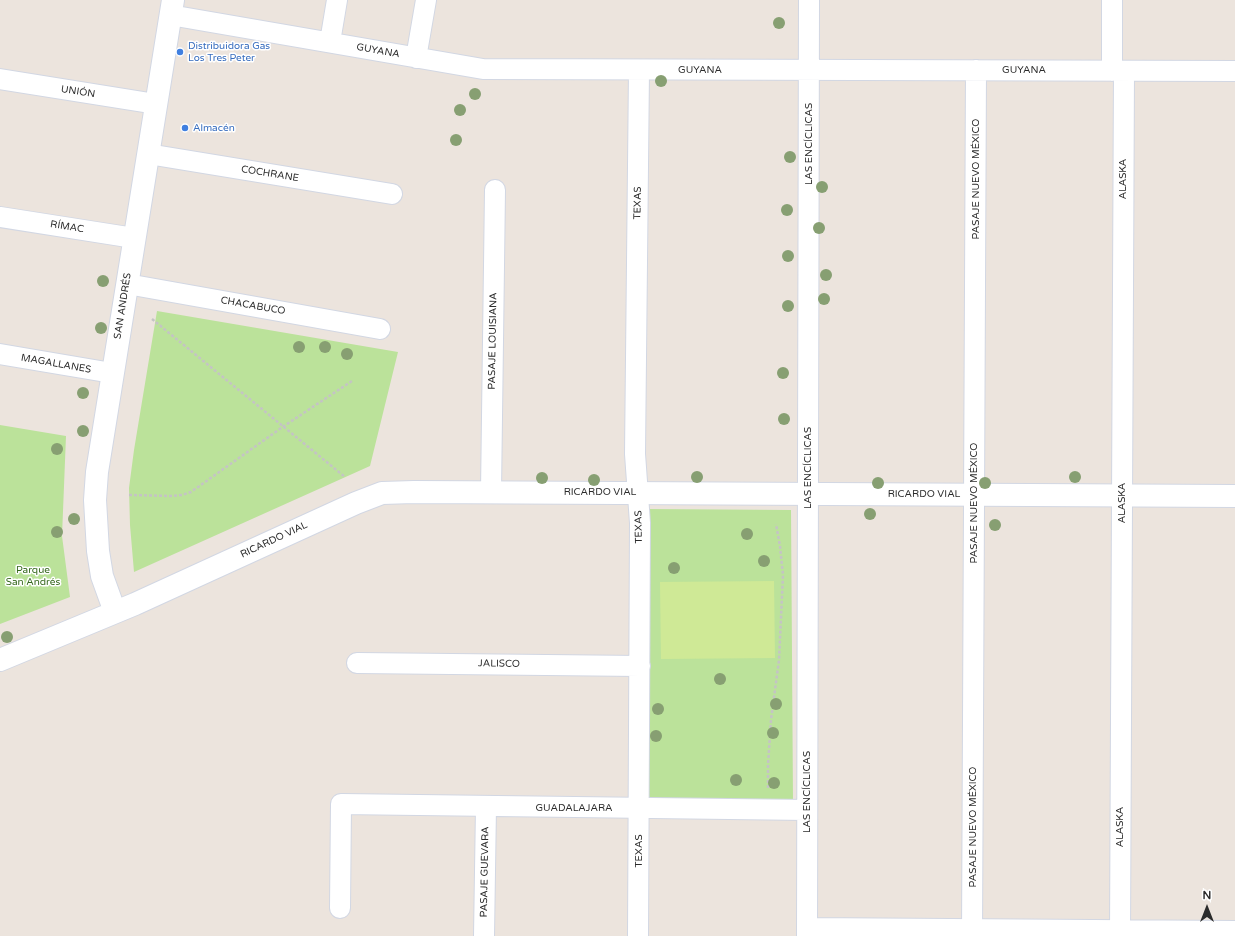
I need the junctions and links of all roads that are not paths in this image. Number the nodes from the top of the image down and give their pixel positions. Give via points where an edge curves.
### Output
1 (337, 0) edge
2 (426, 0) edge
3 (809, 0) edge
4 (1112, 0) edge
5 (172, 8) edge
6 (330, 42) junction
7 (416, 58) junction
8 (639, 70) junction
9 (809, 70) junction
10 (976, 70) junction
11 (1118, 71) junction
12 (1235, 71) edge
13 (0, 79) edge
14 (156, 104) junction
15 (148, 154) junction
16 (495, 190) dead end
17 (392, 194) dead end
18 (0, 217) edge
19 (134, 238) junction
20 (127, 284) junction
21 (380, 329) dead end
22 (0, 354) edge
23 (112, 373) junction
24 (491, 492) junction
25 (638, 493) junction
26 (808, 494) junction
27 (974, 495) junction
28 (1122, 495) junction
29 (1235, 496) edge
30 (115, 612) junction
31 (0, 660) edge
32 (357, 663) dead end
33 (640, 666) junction
34 (486, 807) junction
35 (639, 808) junction
36 (807, 810) junction
37 (340, 908) dead end
38 (1235, 931) edge
39 (807, 932) edge
40 (972, 932) edge
41 (1120, 933) edge
42 (484, 936) edge
43 (638, 936) edge

1 - 6 street
2 - 7 street
3 - 9 street, LAS ENCÍCLICAS
4 - 11 street, ALASKA
5 - 6 street, GUYANA
5 - 14 street, SAN ANDRÉS
6 - 7 street, GUYANA
7 - 8 street, GUYANA via 483,69
8 - 9 street, GUYANA
8 - 25 street, TEXAS via 635,454
9 - 10 street, GUYANA
9 - 26 street, LAS ENCÍCLICAS
10 - 11 street, GUYANA
10 - 27 street, PASAJE NUEVO MÉXICO
11 - 12 street, GUYANA
11 - 28 street, ALASKA
13 - 14 street, UNIÓN
14 - 15 street, SAN ANDRÉS
15 - 17 street, COCHRANE
15 - 19 street, SAN ANDRÉS
16 - 24 street, PASAJE LOUISIANA
18 - 19 street, RÍMAC
19 - 20 street, SAN ANDRÉS
20 - 21 street, CHACABUCO
20 - 23 street, SAN ANDRÉS
22 - 23 street, MAGALLANES
23 - 30 street, SAN ANDRÉS via 97,472 95,530 102,576
24 - 25 street, RICARDO VIAL
24 - 30 street, RICARDO VIAL via 394,492 371,496
25 - 26 street, RICARDO VIAL
25 - 33 street, TEXAS
26 - 27 street, RICARDO VIAL
26 - 36 street, LAS ENCÍCLICAS
27 - 28 street, RICARDO VIAL
27 - 40 street, PASAJE NUEVO MÉXICO
28 - 29 street, RICARDO VIAL
28 - 41 street, ALASKA
30 - 31 street, RICARDO VIAL
32 - 33 street, JALISCO
33 - 35 street, TEXAS
34 - 35 street, GUADALAJARA
34 - 37 street, GUADALAJARA via 340,804
34 - 42 street, PASAJE GUEVARA
35 - 36 street, GUADALAJARA
35 - 43 street, TEXAS
36 - 39 street, LAS ENCÍCLICAS
38 - 41 street
39 - 40 street
40 - 41 street

